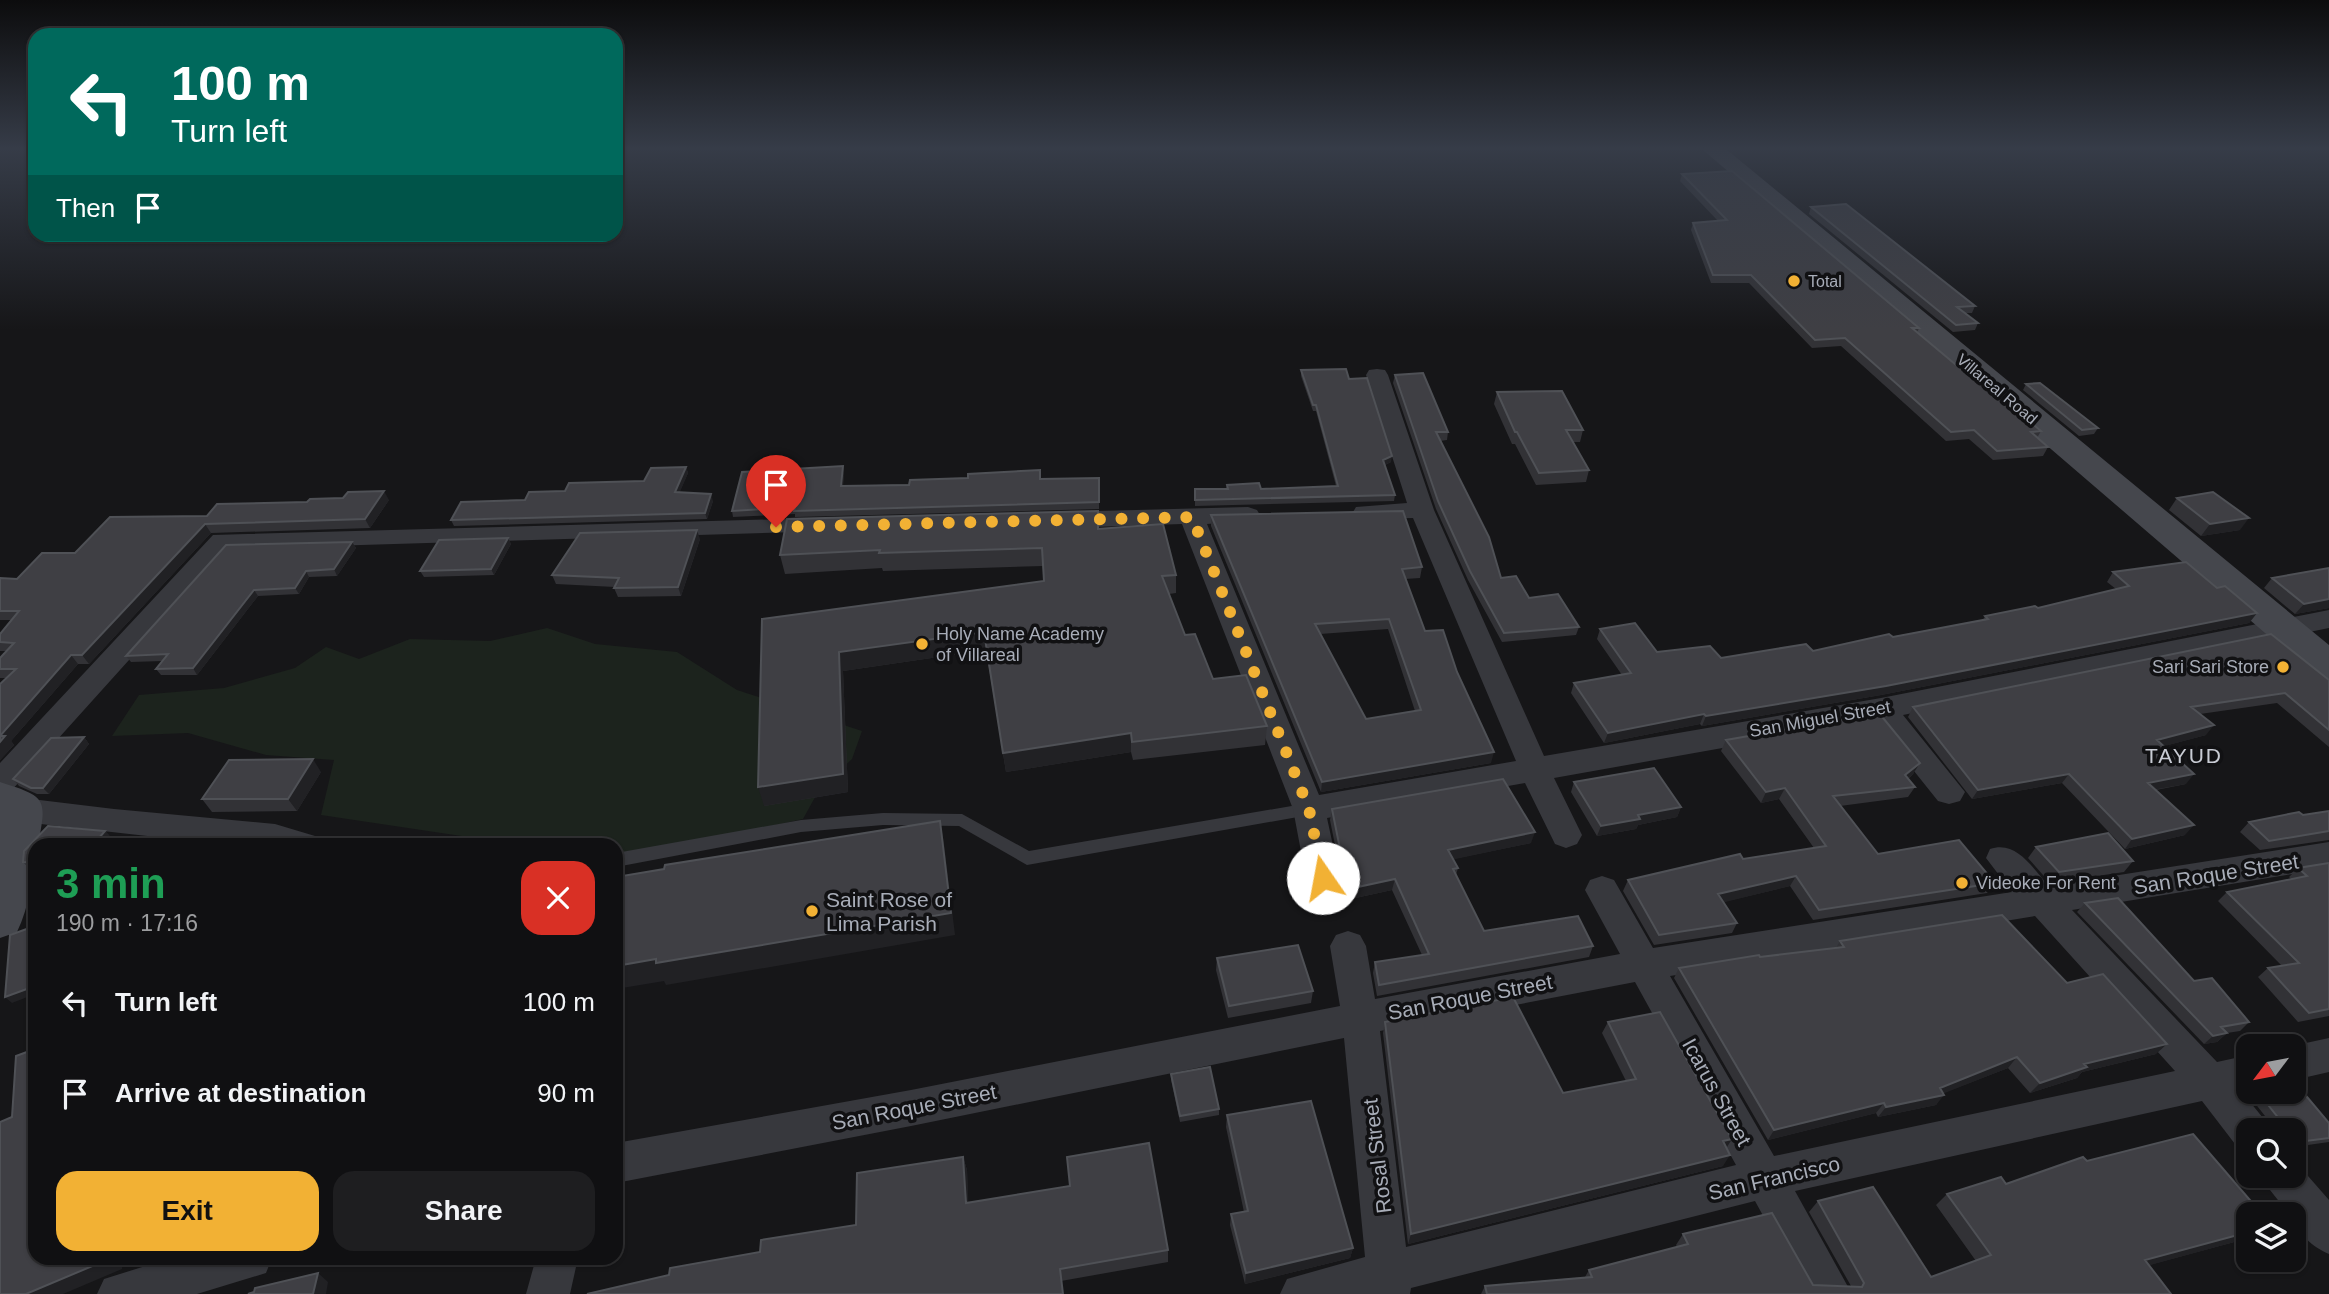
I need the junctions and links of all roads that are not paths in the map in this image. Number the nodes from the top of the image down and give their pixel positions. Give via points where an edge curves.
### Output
1 (1785, 209) edge
2 (1377, 374) dead end
3 (1422, 510) junction
4 (1341, 513) edge
5 (1273, 514) edge
6 (1192, 517) junction
7 (1039, 521) edge
8 (845, 526) edge
9 (2329, 619) edge
10 (2283, 627) junction
11 (2329, 666) edge
12 (1881, 709) junction
13 (1534, 768) junction
14 (1949, 792) dead end
15 (8, 797) edge
16 (1309, 809) junction
17 (1566, 835) dead end
18 (278, 838) edge
19 (2329, 855) edge
20 (2003, 858) dead end
21 (623, 859) edge
22 (1323, 878) dead end
23 (1602, 890) dead end
24 (2044, 902) junction
25 (0, 918) edge
26 (1348, 946) dead end
27 (1645, 965) junction
28 (1360, 1018) junction
29 (2329, 1055) edge
30 (2306, 1060) edge
31 (2236, 1076) edge
32 (2210, 1082) junction
33 (2239, 1118) edge
34 (623, 1162) edge
35 (1765, 1178) junction
36 (2293, 1188) edge
37 (2329, 1233) edge
38 (225, 1265) edge
39 (555, 1265) edge
40 (1390, 1284) edge
41 (119, 1294) edge
42 (548, 1294) edge
43 (1302, 1294) edge
44 (1830, 1294) edge

1 - 10 main road, Villareal Road
2 - 3 street
3 - 4 street
3 - 13 street
5 - 6 street
6 - 7 street
6 - 16 street
8 - 15 street via 222,541
9 - 10 street, San Miguel Street
10 - 11 main road, Villareal Road
10 - 12 street, San Miguel Street
12 - 13 street, San Miguel Street
12 - 14 street
13 - 16 street, San Miguel Street
13 - 17 street
15 - 18 street via 114,822
15 - 25 main road
16 - 21 lane via 1027,858 962,820 883,819 800,827
16 - 22 street
19 - 24 street, San Roque Street
20 - 24 street
23 - 27 street, Icarus Street
24 - 27 street, San Roque Street
24 - 32 street
26 - 28 street, Rosal Street
27 - 28 street, San Roque Street
27 - 35 street, Icarus Street
28 - 34 street, San Roque Street
28 - 40 street, Rosal Street
29 - 30 street
31 - 32 street, San Francisco
32 - 33 street
32 - 35 street, San Francisco
35 - 40 street, San Francisco
35 - 44 street, Icarus Street
36 - 37 street
38 - 41 street
39 - 42 street
40 - 43 street, San Francisco

